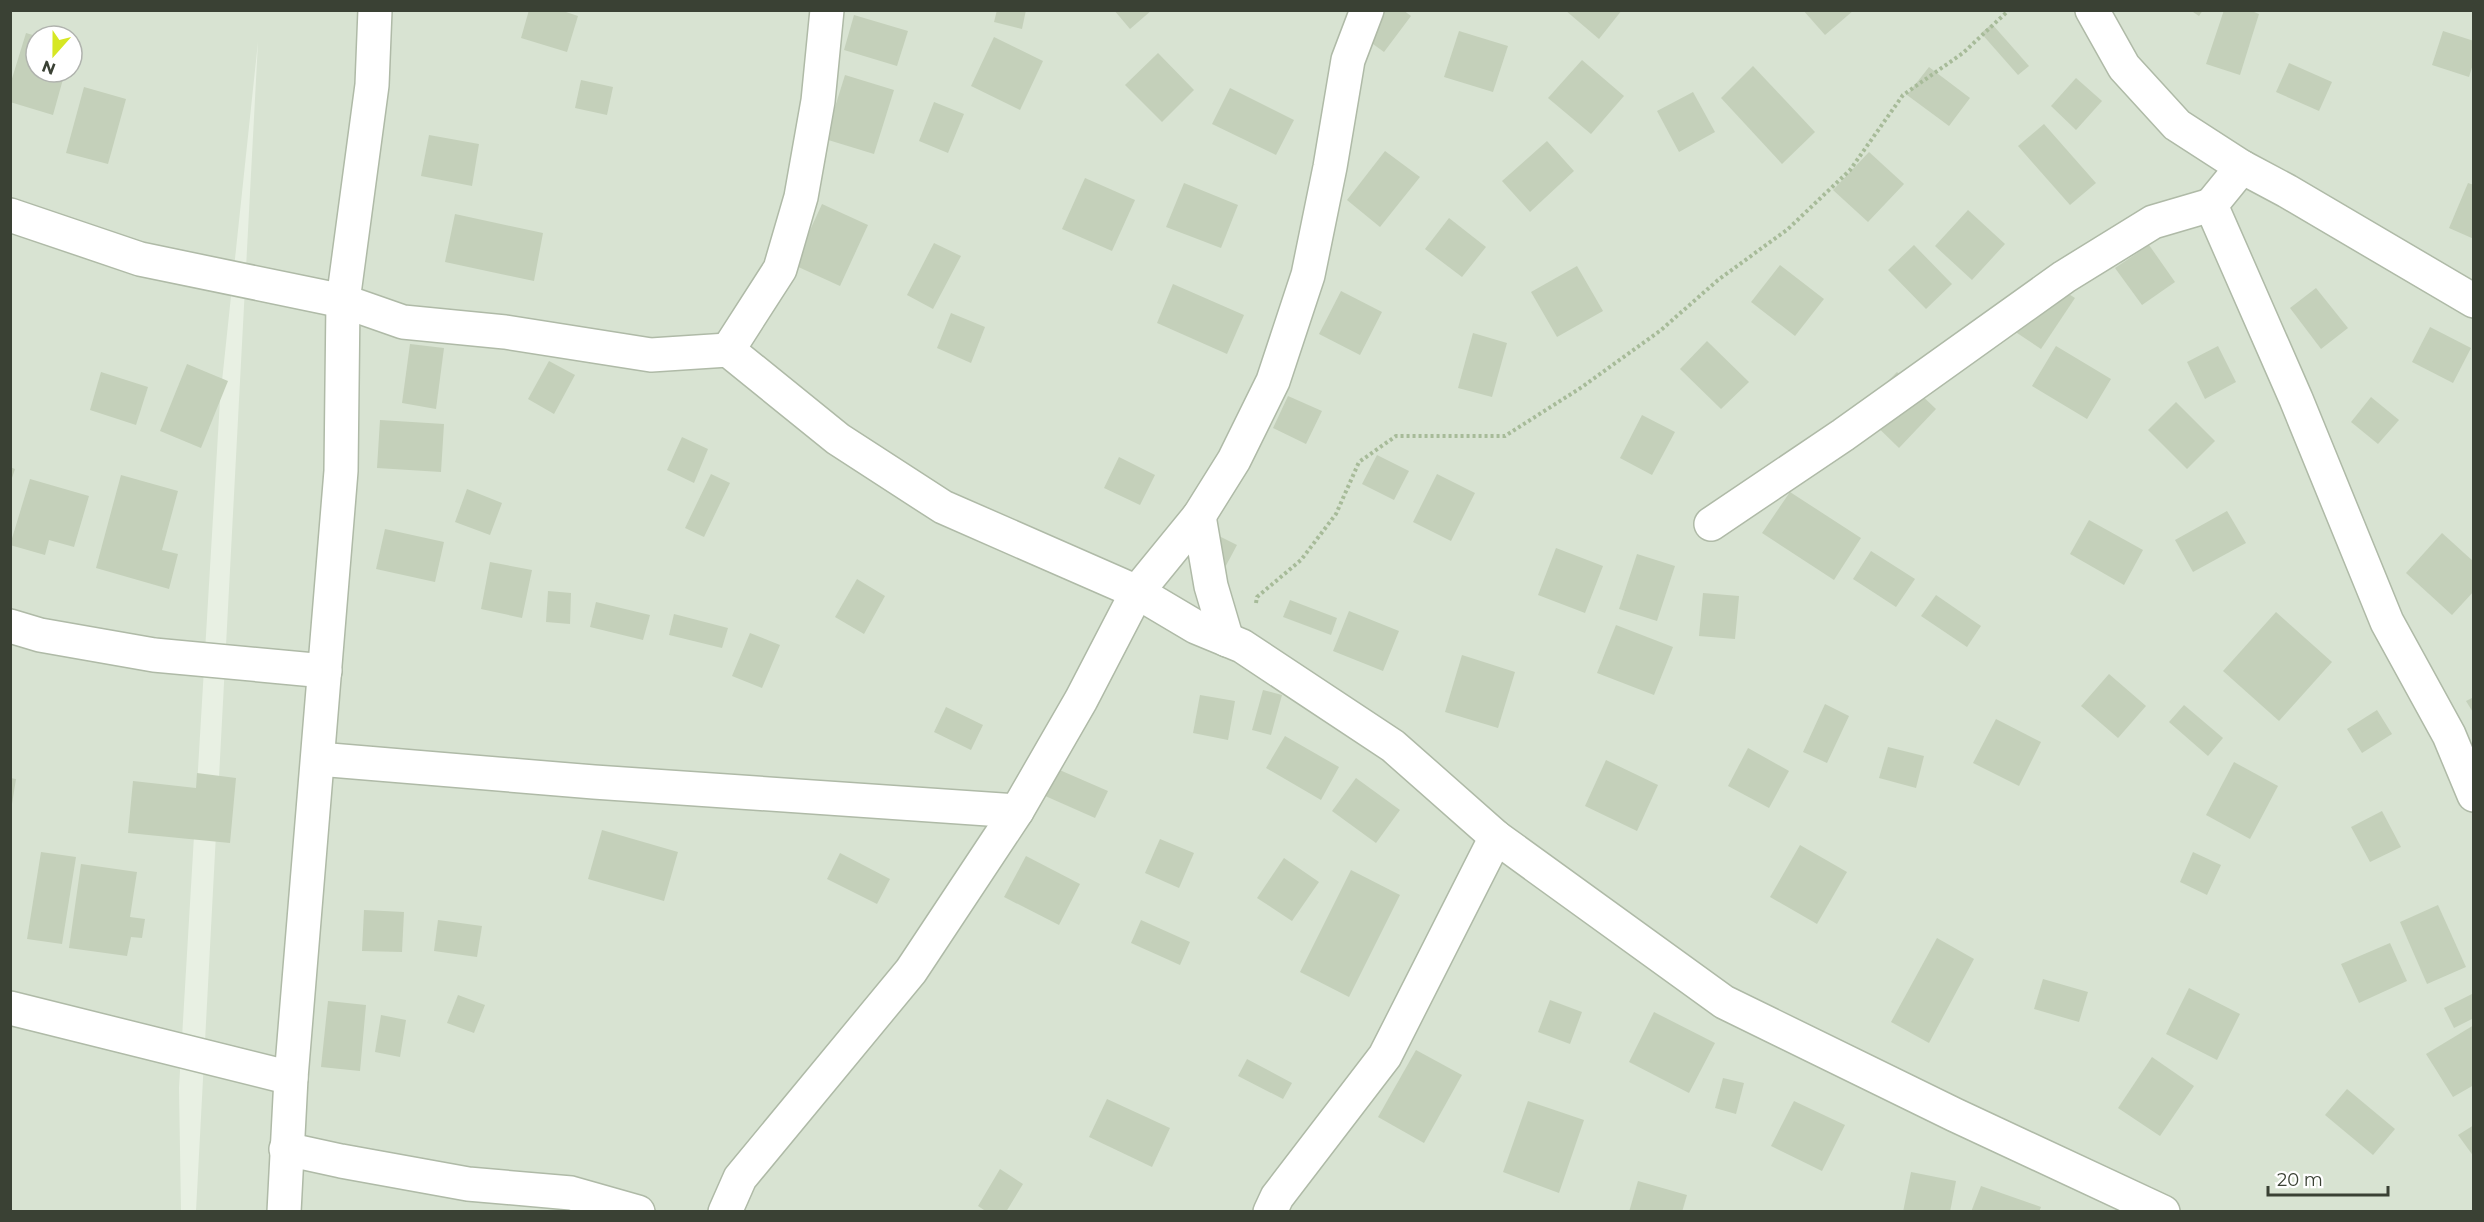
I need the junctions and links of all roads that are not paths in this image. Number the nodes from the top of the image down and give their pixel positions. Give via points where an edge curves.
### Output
1 (375, 10) edge
2 (827, 10) edge
3 (1367, 10) edge
4 (2092, 10) edge
5 (2242, 167) junction
6 (2211, 205) junction
7 (10, 215) edge
8 (343, 301) junction
9 (2474, 301) edge
10 (728, 350) junction
11 (1199, 516) junction
12 (1711, 524) dead end
13 (1137, 592) junction
14 (10, 626) edge
15 (1234, 643) junction
16 (324, 671) junction
17 (318, 759) junction
18 (2474, 795) edge
19 (1017, 811) junction
20 (1496, 837) junction
21 (10, 1008) edge
22 (291, 1078) junction
23 (286, 1149) junction
24 (2125, 1204) edge
25 (284, 1212) edge
26 (638, 1212) edge
27 (725, 1212) edge
28 (1270, 1212) edge
29 (2163, 1212) edge

1 - 8 street via 372,85
2 - 10 street via 818,101 801,197 783,259
3 - 11 street via 1348,60 1308,275 1276,370 1234,460
4 - 5 street via 2124,67 2177,124
5 - 6 street
5 - 9 street
6 - 12 street via 2153,222 2064,277
6 - 18 street via 2387,622 2448,735
7 - 8 street via 140,259
8 - 10 street via 403,322 505,332 651,355
8 - 16 street via 341,471
10 - 13 street via 838,439 943,507
11 - 13 street
11 - 15 street via 1211,586
13 - 15 street via 1196,627
13 - 19 street
14 - 16 street via 39,635 154,655
15 - 20 street via 1394,746
16 - 17 street
17 - 19 street
17 - 22 street
19 - 27 street via 911,971 740,1178
20 - 24 street via 1724,1002 1955,1115
20 - 28 street via 1386,1056
21 - 22 street
22 - 23 street
23 - 25 street
23 - 26 street via 468,1184 571,1193
24 - 29 street

